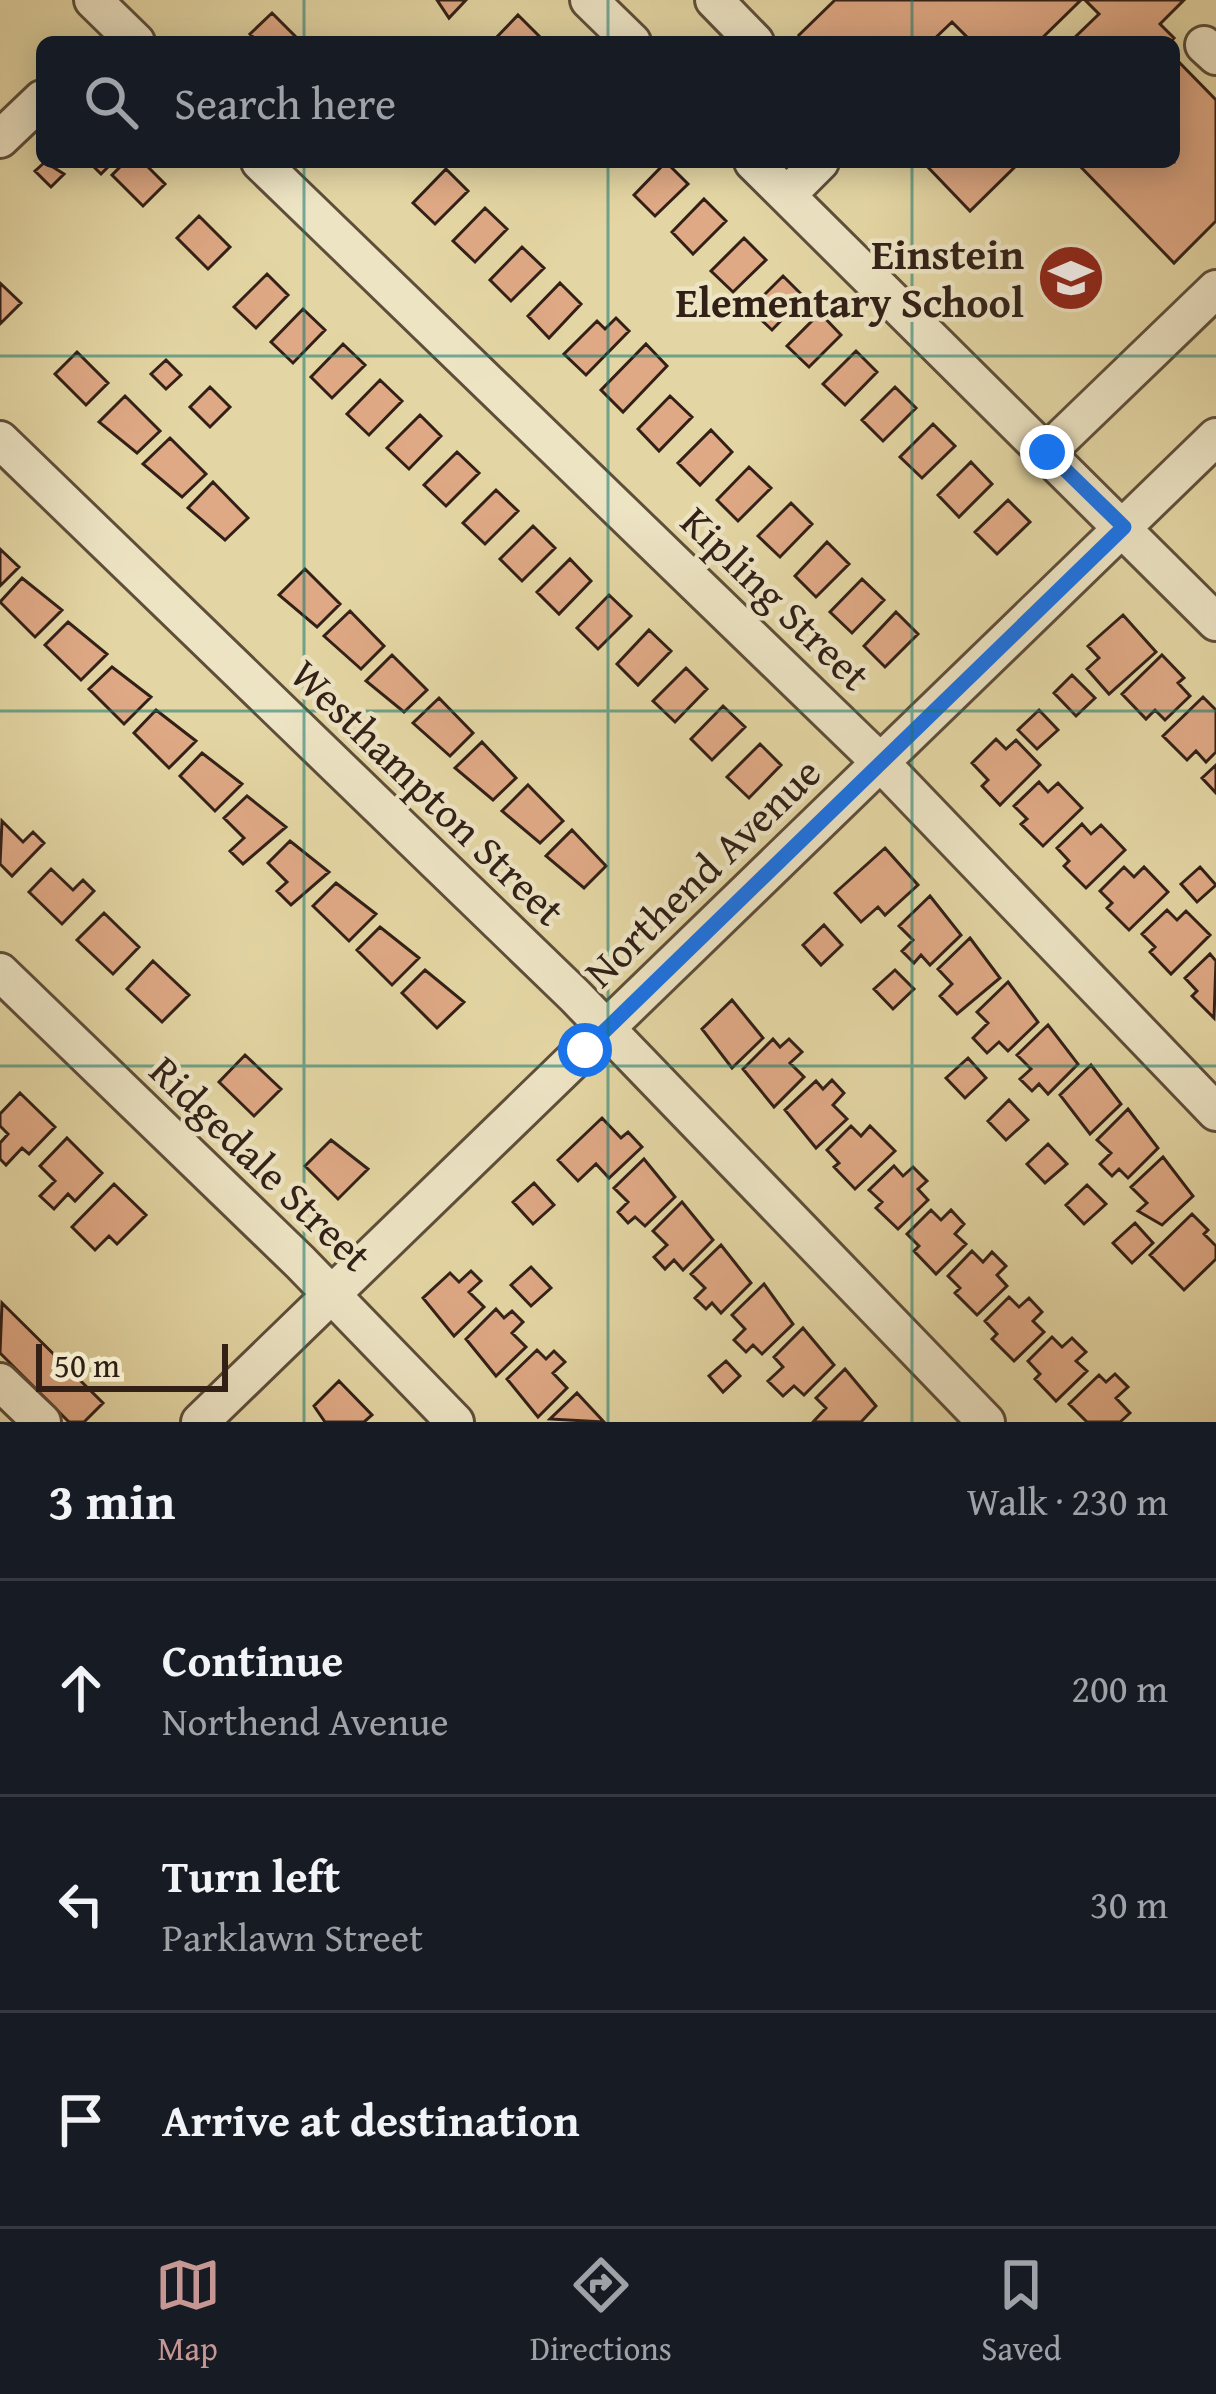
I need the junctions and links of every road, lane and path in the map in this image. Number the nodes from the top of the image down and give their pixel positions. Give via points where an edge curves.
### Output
1 (145, 0) edge
2 (589, 0) edge
3 (714, 0) edge
4 (112, 27) edge
5 (626, 36) edge
6 (749, 36) edge
7 (36, 105) edge
8 (0, 139) edge
9 (266, 168) edge
10 (759, 168) edge
11 (814, 168) edge
12 (787, 195) junction
13 (1216, 289) edge
14 (1216, 437) edge
15 (0, 440) edge
16 (1047, 452) junction
17 (1124, 527) junction
18 (1216, 622) edge
19 (880, 762) junction
20 (0, 972) edge
21 (606, 1029) junction
22 (1216, 1112) edge
23 (332, 1294) junction
24 (0, 1382) edge
25 (42, 1422) edge
26 (200, 1422) edge
27 (455, 1422) edge
28 (986, 1422) edge

1 - 4 street
2 - 5 street
3 - 6 street
7 - 8 street
9 - 19 street, Kipling Street
10 - 12 street
11 - 12 street
12 - 16 street
13 - 16 street
14 - 17 street, Northend Avenue
15 - 21 street, Westhampton Street
16 - 17 street
17 - 18 street
17 - 19 street, Northend Avenue
19 - 21 street, Northend Avenue
19 - 22 street, Kipling Street
20 - 23 street, Ridgedale Street
21 - 23 street, Northend Avenue
21 - 28 street, Westhampton Street
23 - 26 street, Northend Avenue
23 - 27 street, Ridgedale Street
24 - 25 street

